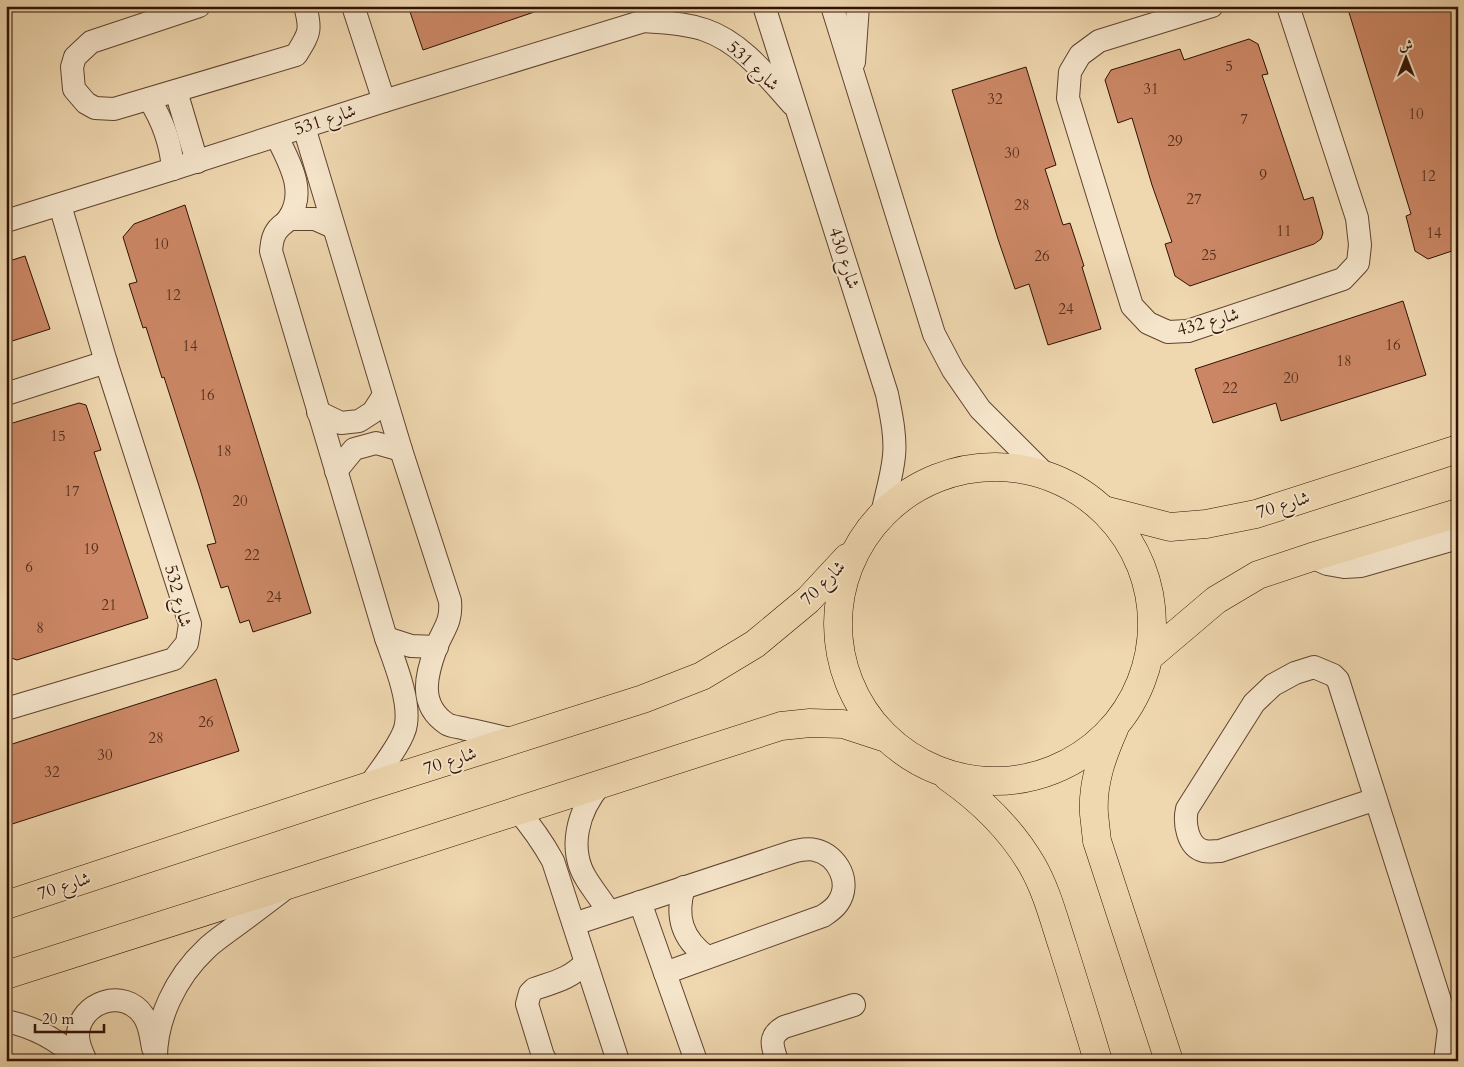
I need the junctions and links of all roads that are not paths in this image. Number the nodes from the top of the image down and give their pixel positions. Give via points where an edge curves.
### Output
1 (199, 6) edge
2 (305, 6) edge
3 (354, 6) edge
4 (664, 6) edge
5 (764, 6) edge
6 (832, 6) edge
7 (858, 6) edge
8 (1212, 6) edge
9 (1288, 6) edge
10 (644, 21) junction
11 (853, 73) junction
12 (176, 91) junction
13 (149, 99) junction
14 (384, 101) junction
15 (796, 109) junction
16 (304, 127) junction
17 (277, 137) junction
18 (197, 162) junction
19 (173, 170) junction
20 (60, 205) junction
21 (289, 219) junction
22 (6, 221) edge
23 (333, 226) junction
24 (106, 362) junction
25 (6, 394) edge
26 (384, 395) junction
27 (318, 412) junction
28 (1458, 449) edge
29 (401, 450) junction
30 (336, 471) junction
31 (1045, 474) junction
32 (1104, 510) junction
33 (1458, 513) edge
34 (882, 514) junction
35 (1458, 538) edge
36 (855, 550) junction
37 (1312, 557) junction
38 (386, 638) junction
39 (437, 648) junction
40 (1150, 656) junction
41 (6, 709) edge
42 (1115, 726) junction
43 (886, 738) junction
44 (514, 740) junction
45 (941, 772) junction
46 (601, 784) junction
47 (369, 786) junction
48 (1376, 799) junction
49 (518, 811) junction
50 (291, 884) junction
51 (684, 887) junction
52 (640, 902) junction
53 (6, 905) edge
54 (609, 912) junction
55 (574, 924) junction
56 (707, 957) junction
57 (585, 963) junction
58 (665, 973) junction
59 (6, 975) edge
60 (854, 1005) dead end
61 (6, 1021) edge
62 (1454, 1034) edge
63 (156, 1059) edge
64 (80, 1061) edge
65 (86, 1061) edge
66 (546, 1061) edge
67 (598, 1061) edge
68 (618, 1061) edge
69 (696, 1061) edge
70 (777, 1061) edge
71 (1098, 1061) edge
72 (1169, 1061) edge
73 (1445, 1061) edge

1 - 13 street via 91,42 75,57 72,67 74,89 86,103 95,108 114,109
2 - 12 street via 310,24 308,36 296,55
3 - 14 street
4 - 10 street, شارع 531
5 - 15 street, شارع 430
6 - 11 street
7 - 11 street
8 - 9 street, شارع 432 via 1099,41 1080,55 1070,72 1068,98 1132,306 1148,323 1168,332 1188,331 1343,279 1358,263 1357,218
10 - 14 street, شارع 531
10 - 15 street, شارع 531 via 677,23 705,30 728,41 756,65
11 - 31 street via 934,334 953,370 980,409
12 - 13 street
12 - 18 street
13 - 19 street via 169,139
14 - 16 street, شارع 531
15 - 34 street, شارع 430 via 893,420 894,455
16 - 17 street, شارع 531
16 - 23 street
17 - 18 street, شارع 531
17 - 21 street via 292,167 297,188 296,203
18 - 19 street, شارع 531
19 - 20 street, شارع 531
20 - 22 street, شارع 531
20 - 24 street, شارع 532
21 - 23 street via 315,219
21 - 27 street via 276,230 271,251
23 - 26 street
24 - 25 street
24 - 41 street, شارع 532 via 190,624 187,643 174,659
26 - 27 street via 373,412 359,421 341,423
26 - 29 street
27 - 30 street
28 - 32 main road, شارع 70 via 1256,514 1206,524 1170,526
29 - 30 street via 376,443 354,449
29 - 39 street via 450,601 449,622
30 - 38 street
31 - 32 main road via 1073,488
31 - 34 main road via 987,466 958,471 930,480 904,495
32 - 40 main road via 1120,527 1145,574 1153,611
33 - 37 main road
34 - 36 main road
35 - 37 street via 1360,566 1327,564
36 - 43 main road via 838,602 840,658 858,701
36 - 44 main road, شارع 70 via 808,600 755,644 702,676 643,699
37 - 40 main road via 1258,575 1216,600
38 - 39 street via 411,646
38 - 47 street via 403,690 406,724 401,739
39 - 44 street via 426,684 428,700 436,714 448,724
40 - 42 main road via 1137,693
42 - 45 main road via 1096,745 1073,760 1048,772 1022,779 967,779
42 - 72 main road via 1103,753 1096,782 1094,812 1097,841
43 - 45 main road via 912,758
43 - 46 main road via 843,724 780,726
44 - 47 main road, شارع 70
45 - 71 main road via 993,813 1032,866 1047,896
46 - 49 main road
46 - 54 street via 585,805 577,844 586,880
47 - 53 main road, شارع 70
48 - 48 street via 1338,680 1314,668 1295,673 1273,685 1254,703 1187,809 1187,833 1196,847 1204,851 1220,851
48 - 62 street
49 - 50 main road
49 - 55 street via 532,826 553,861
50 - 59 main road
50 - 63 street via 193,962 171,996 158,1035
51 - 52 street
51 - 56 street via 679,910 684,932
51 - 56 street via 803,850 825,853 834,860 844,879 840,901 823,916
52 - 54 street
52 - 58 street
54 - 55 street
55 - 57 street
56 - 58 street
57 - 66 street via 567,978 534,989 528,998 528,1009
57 - 68 street
58 - 69 street
60 - 70 street via 778,1030 773,1040
61 - 64 street via 45,1035
62 - 73 street
63 - 65 street via 143,1014 118,1000 98,1004 83,1017 78,1035
67 - 68 street

